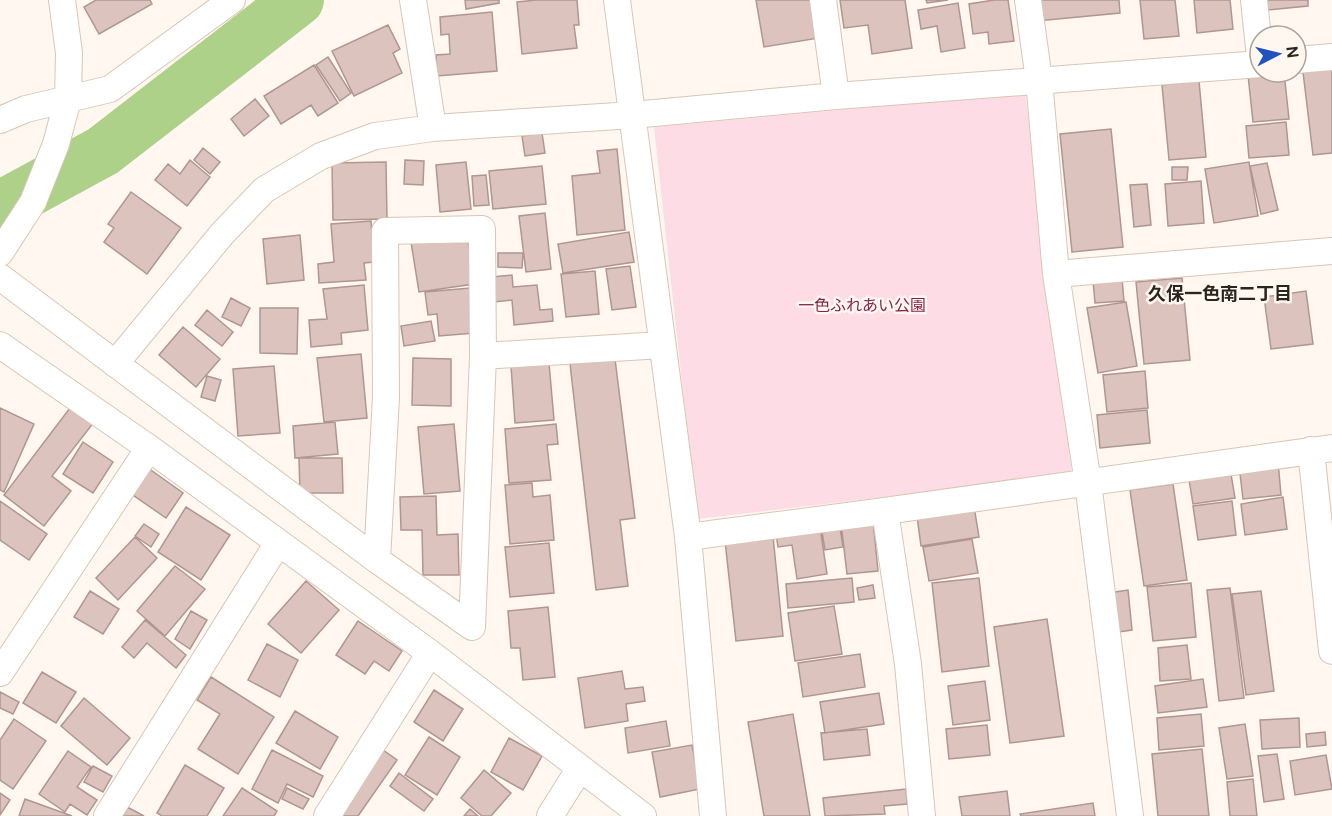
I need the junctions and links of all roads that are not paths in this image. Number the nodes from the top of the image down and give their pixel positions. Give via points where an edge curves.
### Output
1 (63, 0) edge
2 (232, 0) edge
3 (413, 0) edge
4 (617, 0) edge
5 (823, 0) edge
6 (1028, 0) edge
7 (1254, 0) edge
8 (1256, 24) edge
9 (1332, 57) edge
10 (1308, 59) edge
11 (1248, 65) edge
12 (1039, 80) junction
13 (836, 96) junction
14 (68, 99) junction
15 (633, 115) junction
16 (0, 120) edge
17 (433, 128) junction
18 (1332, 251) edge
19 (0, 253) edge
20 (1056, 274) junction
21 (0, 277) edge
22 (0, 345) edge
23 (662, 345) junction
24 (483, 356) junction
25 (115, 364) junction
26 (149, 448) junction
27 (1322, 449) edge
28 (1088, 483) junction
29 (885, 511) junction
30 (687, 537) junction
31 (278, 543) junction
32 (377, 560) junction
33 (1332, 651) edge
34 (430, 653) junction
35 (0, 673) edge
36 (580, 768) junction
37 (107, 816) edge
38 (327, 816) edge
39 (550, 816) edge
40 (643, 816) edge
41 (713, 816) edge
42 (922, 816) edge
43 (1130, 816) edge

1 - 14 street via 69,53
2 - 14 street via 110,89
3 - 17 street
4 - 15 street
5 - 13 street
6 - 12 street
7 - 8 street
9 - 10 street
11 - 12 street
12 - 13 street
12 - 20 street
13 - 15 street
14 - 16 street
14 - 19 street via 56,144 33,202
15 - 17 street
15 - 23 street
17 - 25 street via 375,136 353,144 321,156 264,190 222,234
18 - 20 street
20 - 28 street
21 - 25 street
22 - 26 street
23 - 24 street
23 - 30 street
24 - 32 street via 472,627
24 - 32 street via 482,230 385,231 386,397
25 - 32 street
26 - 31 street
26 - 35 street
27 - 28 street
27 - 33 street
28 - 29 street
28 - 43 street
29 - 30 street
29 - 42 street via 908,664
30 - 41 street
31 - 34 street
31 - 37 street
34 - 36 street
34 - 38 street
36 - 39 street
36 - 40 street

